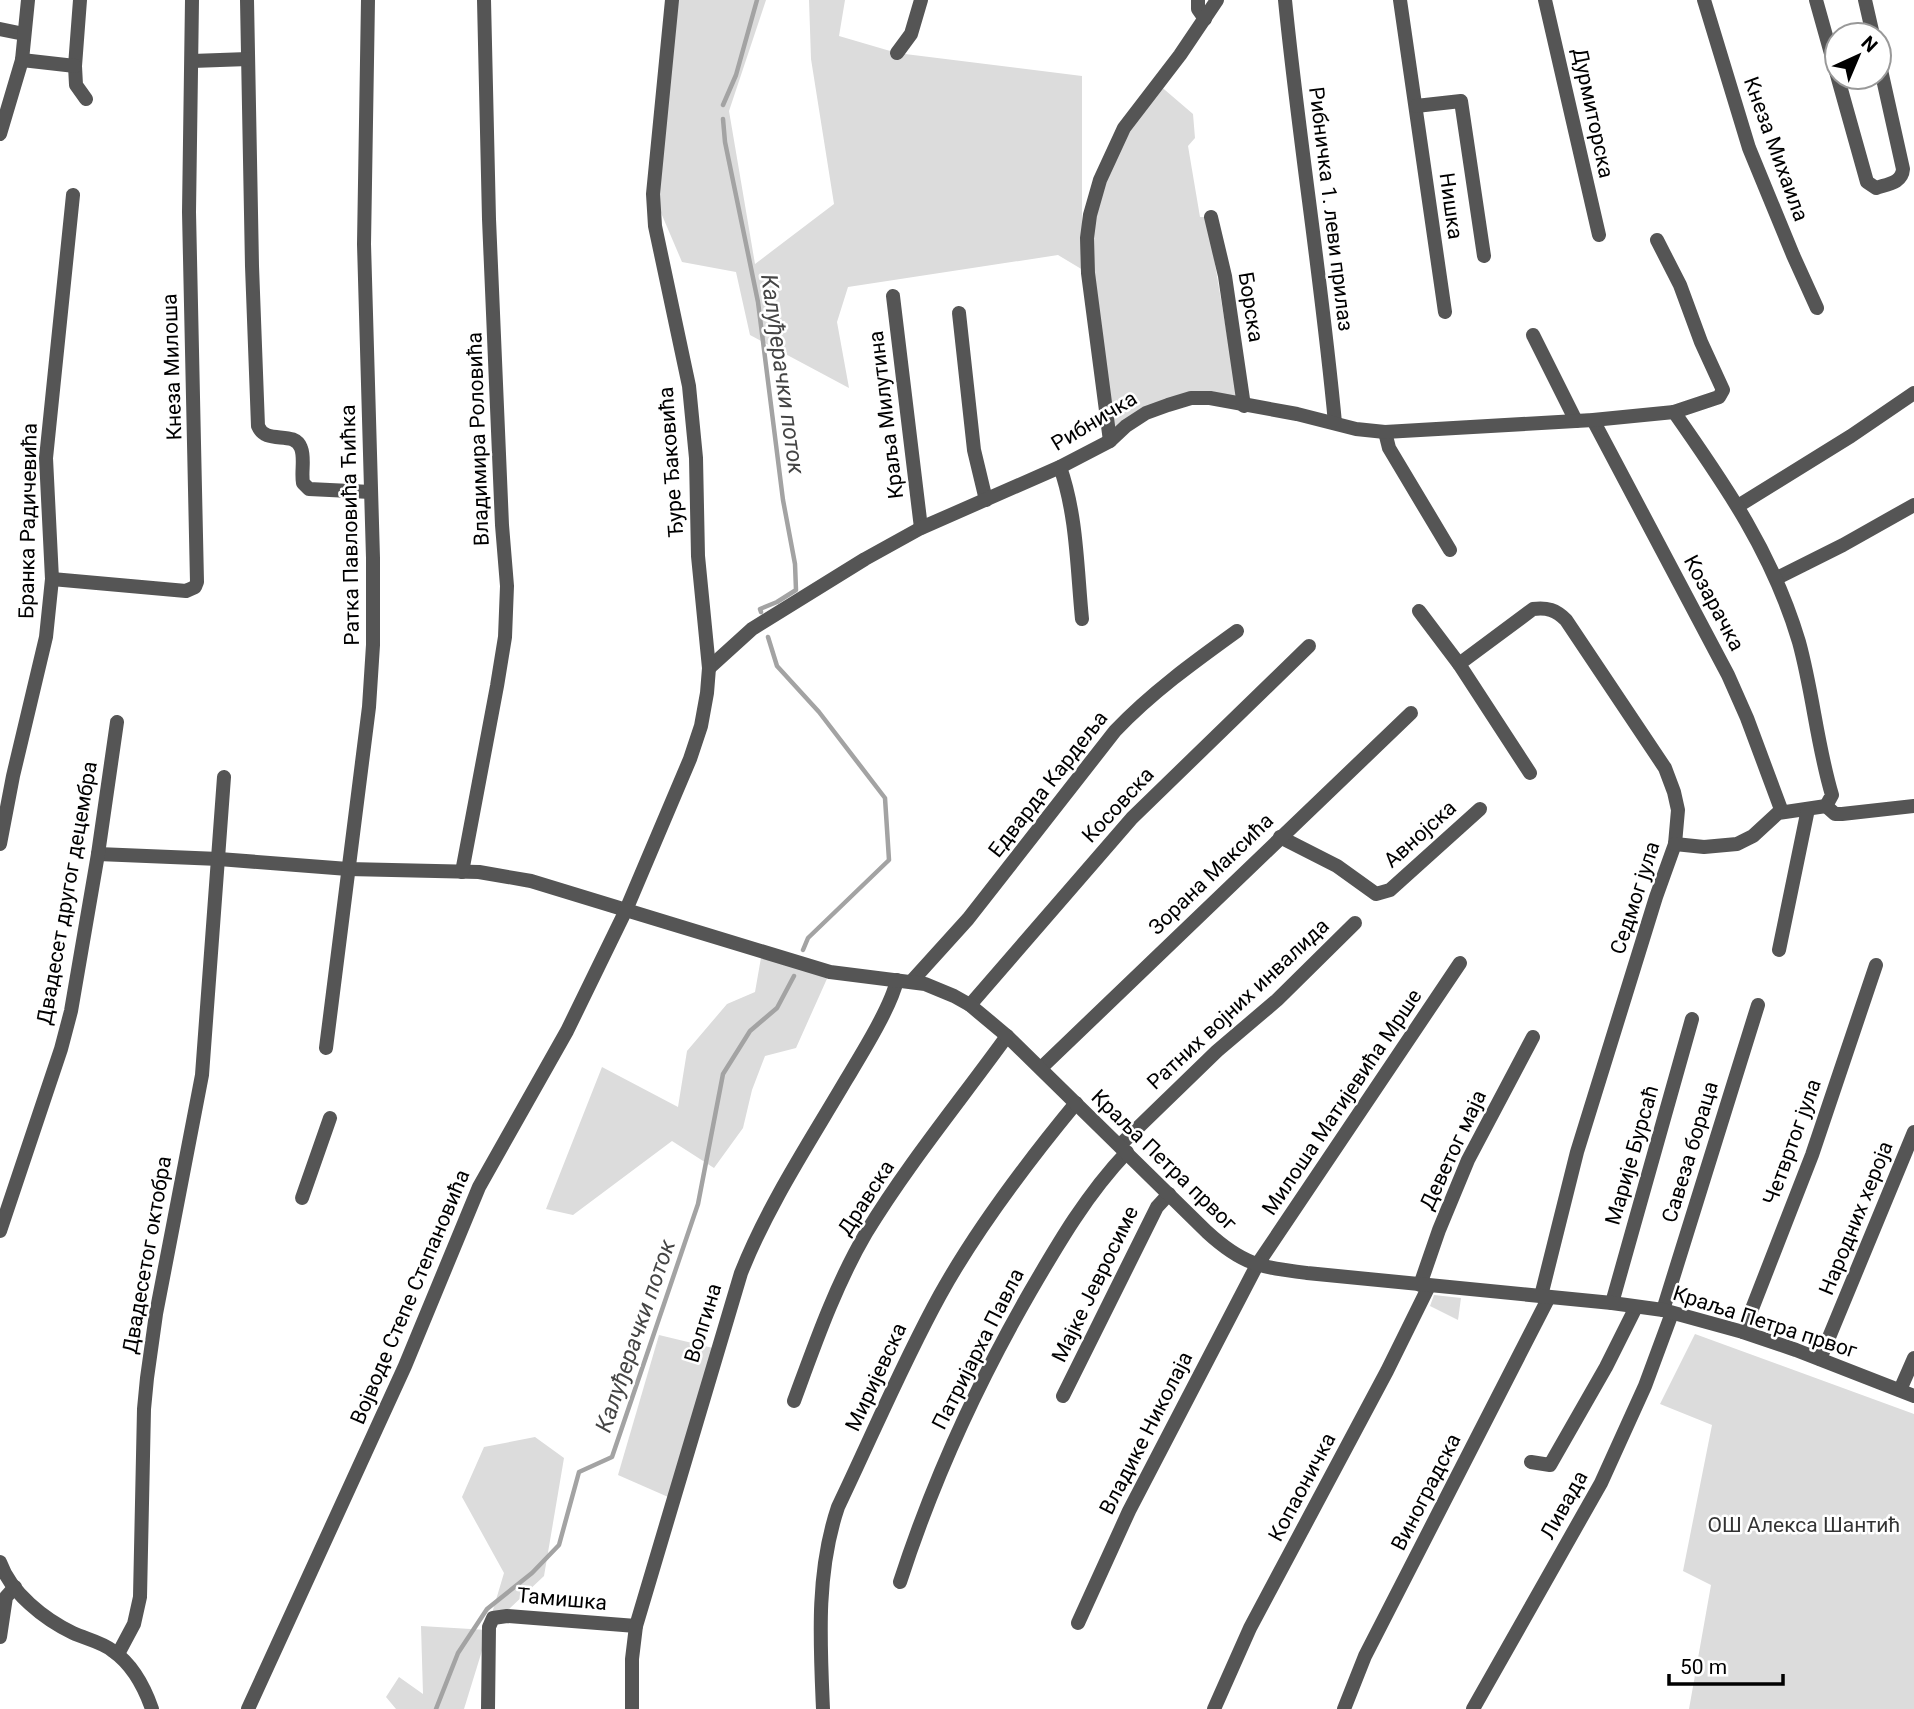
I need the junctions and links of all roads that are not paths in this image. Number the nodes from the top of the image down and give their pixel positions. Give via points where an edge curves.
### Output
1 (28, 0) edge
2 (79, 0) edge
3 (192, 0) edge
4 (247, 0) edge
5 (368, 0) edge
6 (484, 0) edge
7 (672, 0) edge
8 (920, 0) edge
9 (1198, 0) edge
10 (1217, 0) edge
11 (1285, 0) edge
12 (1400, 0) edge
13 (1545, 0) edge
14 (1704, 0) edge
15 (1816, 0) edge
16 (1865, 0) edge
17 (1205, 19) junction
18 (1870, 21) edge
19 (1823, 25) edge
20 (0, 29) edge
21 (24, 34) junction
22 (897, 53) dead end
23 (248, 59) junction
24 (22, 60) junction
25 (192, 61) junction
26 (75, 66) junction
27 (1842, 91) edge
28 (1885, 91) edge
29 (86, 99) dead end
30 (1416, 106) junction
31 (0, 134) edge
32 (73, 195) dead end
33 (1211, 217) dead end
34 (1599, 234) dead end
35 (1657, 240) dead end
36 (1483, 256) dead end
37 (893, 296) dead end
38 (1817, 308) dead end
39 (1445, 312) dead end
40 (959, 313) dead end
41 (1533, 335) dead end
42 (1914, 393) edge
43 (1244, 405) junction
44 (1674, 412) junction
45 (1593, 420) junction
46 (1576, 421) junction
47 (1335, 423) junction
48 (1385, 432) junction
49 (1110, 441) junction
50 (1060, 467) junction
51 (371, 492) junction
52 (986, 500) junction
53 (1914, 505) edge
54 (1738, 506) junction
55 (921, 528) junction
56 (1450, 550) dead end
57 (1777, 578) junction
58 (52, 579) junction
59 (1419, 611) dead end
60 (1082, 619) dead end
61 (1237, 631) dead end
62 (1310, 646) dead end
63 (1459, 664) junction
64 (709, 668) junction
65 (1411, 713) dead end
66 (117, 722) dead end
67 (1530, 773) dead end
68 (224, 777) dead end
69 (1914, 806) edge
70 (1826, 807) junction
71 (1480, 809) dead end
72 (1808, 809) junction
73 (1782, 812) junction
74 (1280, 836) junction
75 (0, 844) edge
76 (1675, 844) junction
77 (98, 854) junction
78 (219, 859) junction
79 (348, 869) junction
80 (462, 872) junction
81 (626, 910) junction
82 (1354, 923) dead end
83 (1779, 950) dead end
84 (1460, 963) dead end
85 (1877, 965) dead end
86 (904, 981) junction
87 (970, 1005) junction
88 (1758, 1005) dead end
89 (1692, 1019) dead end
90 (1007, 1037) junction
91 (1533, 1037) dead end
92 (326, 1048) dead end
93 (1041, 1068) junction
94 (1076, 1103) junction
95 (330, 1118) dead end
96 (1914, 1132) edge
97 (1123, 1149) junction
98 (1169, 1194) junction
99 (302, 1198) dead end
100 (0, 1231) edge
101 (1257, 1265) junction
102 (1425, 1285) junction
103 (1545, 1296) junction
104 (1612, 1303) junction
105 (1636, 1307) junction
106 (1667, 1312) junction
107 (1743, 1332) junction
108 (1914, 1358) edge
109 (1820, 1359) junction
110 (1907, 1393) edge
111 (1063, 1396) dead end
112 (793, 1401) dead end
113 (1531, 1462) dead end
114 (0, 1562) edge
115 (900, 1582) dead end
116 (15, 1587) junction
117 (1078, 1623) dead end
118 (636, 1626) junction
119 (0, 1637) edge
120 (118, 1654) junction
121 (152, 1709) edge
122 (248, 1709) edge
123 (488, 1709) edge
124 (632, 1709) edge
125 (823, 1709) edge
126 (1214, 1709) edge
127 (1344, 1709) edge
128 (1472, 1709) edge

1 - 21 street
2 - 26 street
3 - 25 street, Кнеза Милоша
4 - 23 street
5 - 51 street, Ратка Павловића Ћићка via 364,244
6 - 80 street, Владимира Роловића via 489,219 507,586 505,637
7 - 64 street, Ђуре Ђаковића via 653,194 655,226 689,386
8 - 22 street via 911,34
9 - 17 street
10 - 17 street
11 - 47 street, Рибничка 1. леви прилаз
12 - 30 street, Нишка
13 - 34 street, Дурмиторска
14 - 38 street, Кнеза Михаила via 1749,148
15 - 19 street
16 - 18 street
17 - 49 street via 1124,128 1090,215 1088,273
20 - 21 street
21 - 24 street
23 - 25 street
23 - 51 street via 259,431 299,444 305,486
24 - 26 street
24 - 31 street
25 - 58 street, Кнеза Милоша via 189,212 197,582 186,591
26 - 29 street via 76,85
27 - 28 street via 1867,182 1876,188 1903,174
30 - 36 street, Нишка via 1461,101
30 - 39 street, Нишка
32 - 58 street, Бранка Радичевића via 47,458
33 - 43 street, Борска via 1225,276
35 - 44 street, Рибничка via 1723,390 1719,397
37 - 55 street, Краља Милутина
40 - 52 street via 974,450
41 - 46 street
42 - 54 street
43 - 47 street, Рибничка
43 - 49 street, Рибничка via 1191,398 1146,413
44 - 45 street, Рибничка
44 - 54 street
45 - 46 street, Рибничка
45 - 73 street, Козарачка via 1728,675
46 - 48 street, Рибничка
47 - 48 street, Рибничка
48 - 56 street via 1389,448
49 - 50 street, Рибничка
50 - 52 street, Рибничка
50 - 60 street via 1073,528
51 - 79 street, Ратка Павловића Ћићка via 373,645
52 - 55 street, Рибничка
53 - 57 street
54 - 57 street
55 - 64 street, Рибничка via 752,629
57 - 70 street via 1811,690 1832,795
58 - 75 street, Бранка Радичевића via 46,638
59 - 63 street
61 - 86 street, Едварда Кардеља via 1132,713 968,919
62 - 87 street, Косовска via 1132,818
63 - 67 street
63 - 76 street, Седмог јула via 1533,609 1559,614 1665,768 1678,810
64 - 81 street, Ђуре Ђаковића via 698,737
65 - 74 street, Зорана Максића
66 - 77 street, Двадесет другог децембра
68 - 78 street, Двадесетог октобра
69 - 70 street via 1842,814
70 - 72 street
71 - 74 street, Авнојска via 1390,890 1376,894 1337,866
72 - 73 street
72 - 83 street
73 - 76 street via 1737,844
74 - 93 street, Зорана Максића
76 - 103 street, Седмог јула via 1577,1152
77 - 78 street, Краља Петра првог
77 - 100 street, Двадесет другог децембра via 71,1011
78 - 79 street, Краља Петра првог
78 - 120 street, Двадесетог октобра via 202,1075 147,1378 140,1597 134,1624
79 - 80 street, Краља Петра првог
79 - 92 street, Ратка Павловића Ћићка
80 - 81 street, Краља Петра првог via 522,879
81 - 86 street, Краља Петра првог via 830,972
81 - 122 street, Војводе Степе Степановића via 567,1031 479,1187 405,1366
82 - 97 street, Ратних војних инвалида via 1277,1000 1217,1051
84 - 101 street, Милоша Матијевића Мрше
85 - 107 street, Четвртог јула via 1812,1155
86 - 87 street, Краља Петра првог via 941,990
86 - 118 street, Волгина via 771,1207 744,1264
87 - 90 street, Краља Петра првог
88 - 106 street, Савеза бораца
89 - 104 street, Марије Бурсаћ
90 - 93 street, Краља Петра првог
90 - 112 street, Дравска via 866,1233 829,1309
91 - 102 street, Деветог маја via 1468,1160 1439,1230
93 - 94 street, Краља Петра првог
94 - 97 street, Краља Петра првог
94 - 125 street, Миријевска via 983,1227 941,1293 838,1507 822,1581
95 - 99 street
96 - 109 street, Народних хероја
97 - 98 street, Краља Петра првог
97 - 115 street, Патријарха Павла via 1078,1212 1003,1339 919,1521
98 - 101 street, Краља Петра првог via 1225,1248
98 - 111 street, Мајке Јевросиме via 1157,1207
101 - 102 street, Краља Петра првог
101 - 117 street, Владике Николаја via 1129,1511
102 - 103 street, Краља Петра првог
102 - 126 street, Копаоничка via 1387,1371 1250,1628
103 - 104 street, Краља Петра првог
103 - 127 street, Виноградска via 1365,1656
104 - 105 street, Краља Петра првог
105 - 106 street, Краља Петра првог
105 - 113 street via 1550,1465
106 - 107 street, Краља Петра првог
106 - 128 street, Ливада via 1645,1386 1601,1483
107 - 109 street, Краља Петра првог
108 - 110 street
109 - 110 street, Краља Петра првог
114 - 116 street
116 - 119 street via 6,1597
116 - 120 street via 50,1620
118 - 123 street, Тамишка via 493,1618
118 - 124 street, Волгина
120 - 121 street via 136,1673

